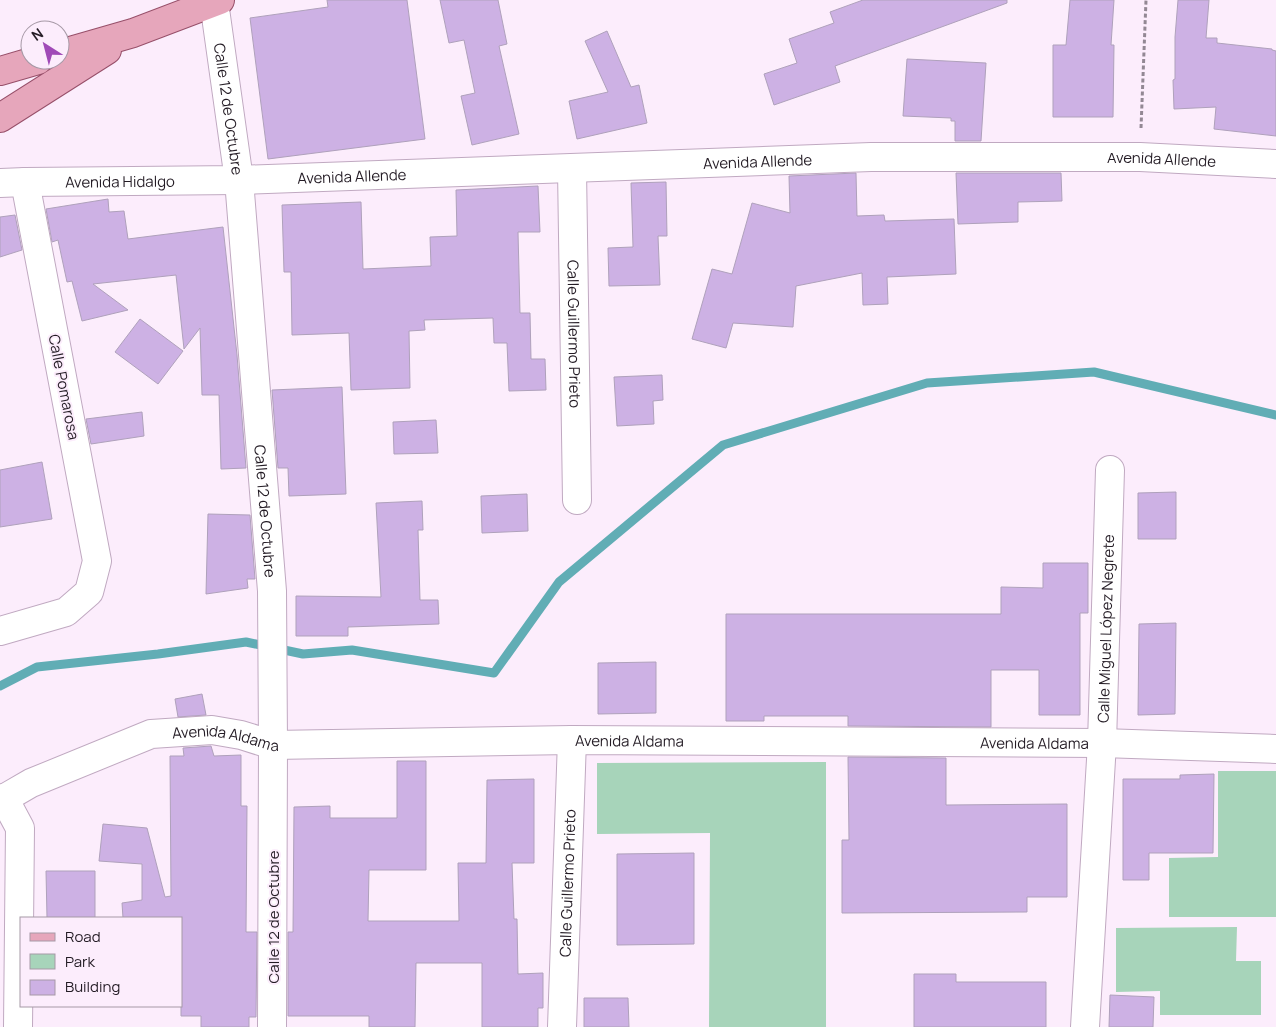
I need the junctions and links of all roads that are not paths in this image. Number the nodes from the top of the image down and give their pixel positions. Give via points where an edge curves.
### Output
1 (216, 1) edge
2 (133, 33) junction
3 (70, 51) edge
4 (20, 65) edge
5 (0, 71) edge
6 (0, 118) edge
7 (1276, 164) edge
8 (572, 169) junction
9 (239, 180) junction
10 (13, 182) edge
11 (1110, 470) dead end
12 (577, 500) dead end
13 (0, 631) edge
14 (572, 740) junction
15 (1102, 743) junction
16 (273, 745) junction
17 (1276, 749) edge
18 (2, 800) edge
19 (18, 1027) edge
20 (272, 1027) edge
21 (562, 1027) edge
22 (1085, 1027) edge

1 - 2 main road
1 - 9 street, Calle 12 de Octubre
2 - 3 main road
2 - 6 main road
4 - 5 main road
7 - 8 street, Avenida Allende via 1140,157 871,157
8 - 9 street, Avenida Allende
8 - 12 street, Calle Guillermo Prieto
9 - 10 street, Avenida Hidalgo
9 - 16 street, Calle 12 de Octubre via 272,591
10 - 13 street, Calle Pomarosa via 97,561 89,592 66,612
11 - 15 street, Calle Miguel López Negrete
14 - 15 street, Avenida Aldama
14 - 16 street, Avenida Aldama
14 - 21 street, Calle Guillermo Prieto
15 - 17 street, Avenida Aldama
15 - 22 street, Calle Miguel López Negrete
16 - 18 street, Avenida Aldama via 212,730 151,734 31,783
16 - 20 street, Calle 12 de Octubre
18 - 19 street via 20,828

